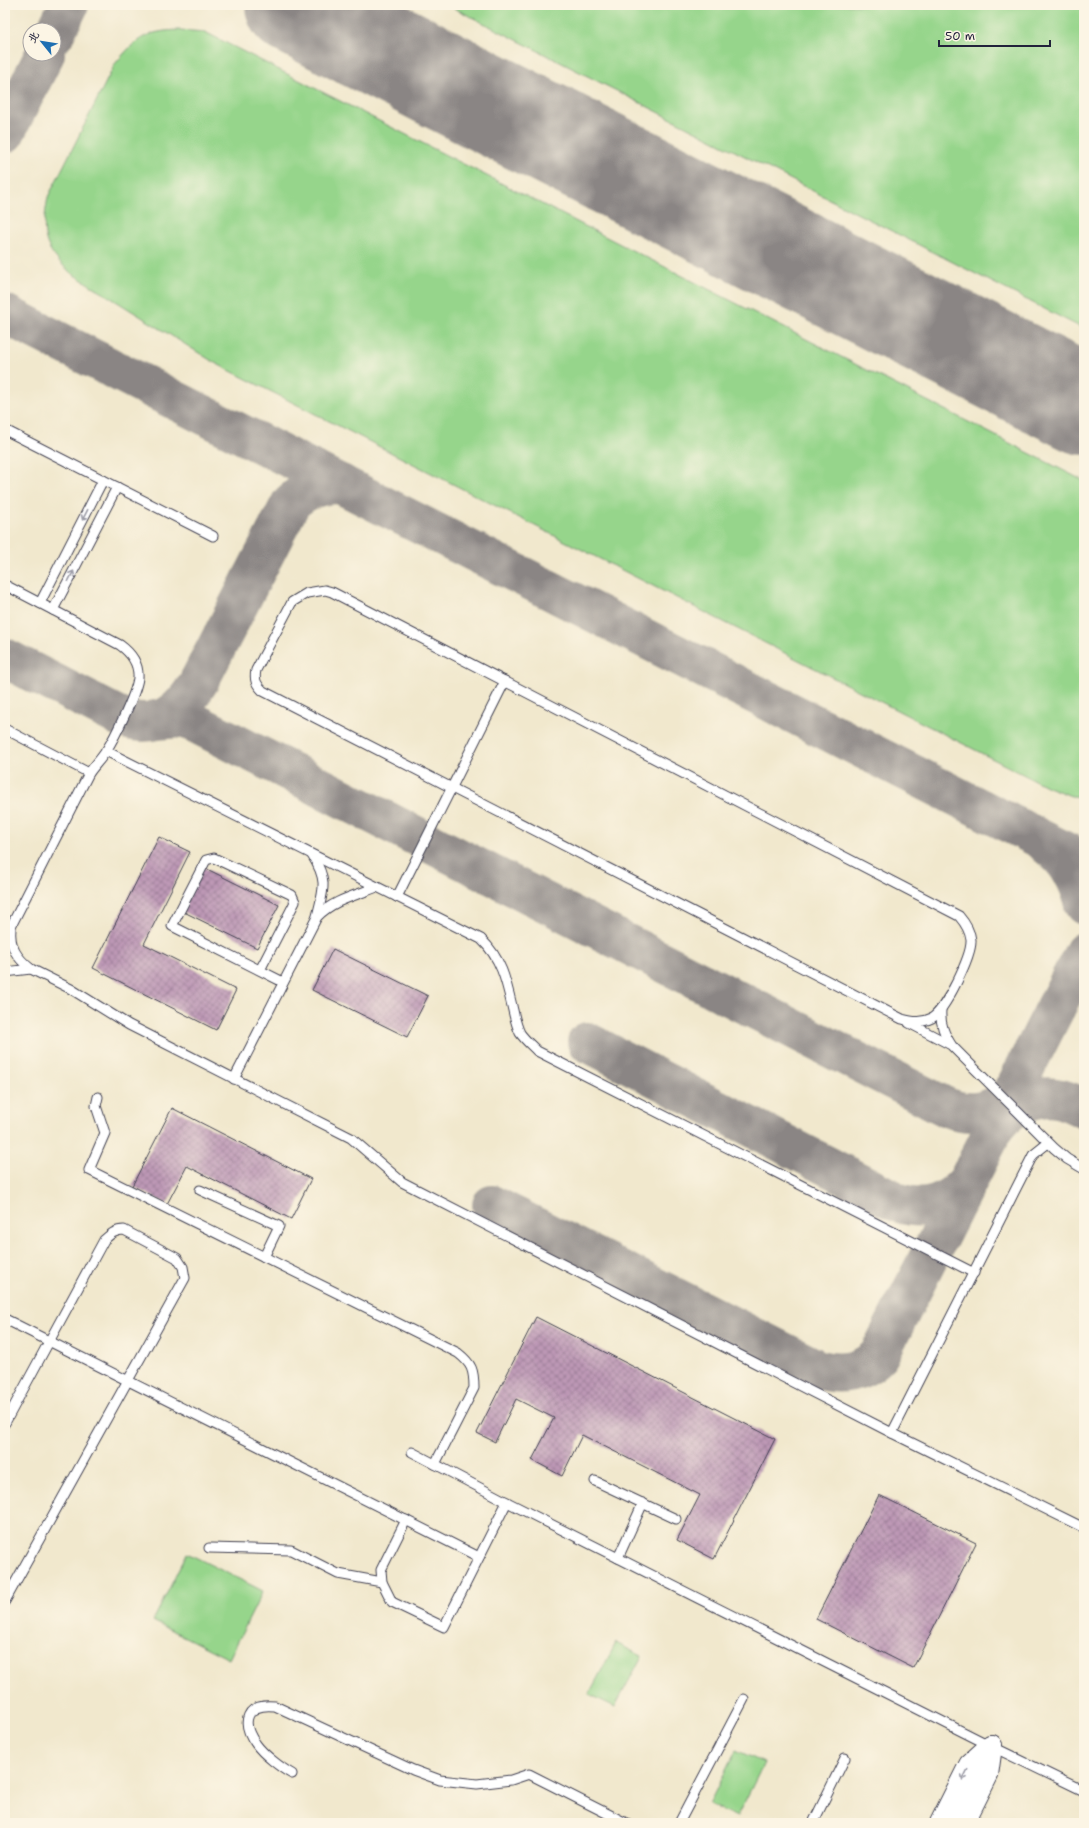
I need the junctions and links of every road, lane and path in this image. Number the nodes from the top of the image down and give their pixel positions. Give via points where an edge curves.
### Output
1 (5, 430) edge
2 (103, 480) junction
3 (117, 487) junction
4 (213, 536) dead end
5 (5, 585) edge
6 (40, 603) junction
7 (53, 610) junction
8 (505, 681) junction
9 (5, 729) edge
10 (106, 751) junction
11 (89, 773) junction
12 (452, 788) junction
13 (311, 854) junction
14 (378, 887) junction
15 (397, 897) junction
16 (317, 917) junction
17 (12, 925) junction
18 (5, 938) edge
19 (31, 969) junction
20 (260, 970) junction
21 (5, 972) edge
22 (283, 982) junction
23 (941, 1010) junction
24 (902, 1019) junction
25 (952, 1046) junction
26 (234, 1079) junction
27 (98, 1097) dead end
28 (1048, 1143) junction
29 (1084, 1169) edge
30 (200, 1190) dead end
31 (264, 1257) junction
32 (974, 1273) junction
33 (5, 1319) edge
34 (49, 1341) junction
35 (128, 1380) junction
36 (5, 1423) edge
37 (892, 1433) junction
38 (412, 1452) dead end
39 (435, 1464) junction
40 (596, 1481) dead end
41 (507, 1502) junction
42 (643, 1504) junction
43 (676, 1519) dead end
44 (406, 1520) junction
45 (1084, 1528) edge
46 (209, 1548) dead end
47 (479, 1557) junction
48 (618, 1558) junction
49 (382, 1582) junction
50 (5, 1602) edge
51 (744, 1699) dead end
52 (991, 1746) junction
53 (845, 1758) dead end
54 (292, 1774) dead end
55 (1084, 1791) edge
56 (626, 1823) edge
57 (679, 1823) edge
58 (813, 1823) edge
59 (941, 1823) edge
60 (963, 1823) edge

1 - 2 lane
2 - 3 lane
2 -> 6 lane
3 - 4 lane
7 -> 3 lane
5 - 6 lane
6 - 7 lane
7 - 10 lane via 120,645 134,659 138,678 136,687
8 - 12 lane
8 - 12 lane via 325,590 307,593 292,602 256,670 257,685 263,691
8 - 23 lane via 959,916 969,931 970,949 968,958
9 - 11 lane
10 - 11 lane
10 - 13 lane
11 - 17 lane
12 - 15 lane
12 - 24 lane
13 - 14 lane
13 - 16 lane via 320,868 324,881
14 - 15 lane
14 - 16 lane via 336,903
15 - 32 lane via 481,939 491,949 505,976 520,1032 538,1051
16 - 22 lane
17 - 18 lane
17 - 19 lane via 10,937 13,950 20,961
19 - 21 lane
19 - 26 lane via 71,988 128,1025
20 - 20 lane via 172,926 206,860 214,858 292,895 295,902
20 - 22 lane
22 - 26 lane
23 - 24 lane via 923,1022
23 - 25 lane via 943,1030
24 - 25 lane
25 - 28 lane
26 - 37 lane via 351,1138 402,1182
27 - 31 lane via 96,1106 105,1133 89,1170
28 - 29 lane
28 - 32 lane via 1033,1155
30 - 31 lane via 279,1226
31 - 39 lane via 458,1353 469,1362 474,1375 474,1388
32 - 37 lane
33 - 34 lane
34 - 35 lane
34 - 35 lane via 104,1240 117,1230 124,1230 177,1258 183,1267 184,1278
34 - 36 lane
35 - 44 lane
35 - 50 lane
37 - 45 lane
38 - 39 lane
39 - 41 lane
40 - 42 lane
41 - 47 lane
41 - 48 lane
42 - 43 lane
42 - 48 lane
44 - 47 lane
44 - 49 lane via 381,1570
46 - 49 lane via 291,1550 338,1574
47 - 49 lane via 444,1627 392,1602
48 - 52 lane
51 - 57 lane
52 - 55 lane
52 -> 59 main road via 970,1765
52 - 60 main road via 988,1775
53 - 58 lane
54 - 56 lane via 256,1746 248,1731 248,1716 251,1710 264,1704 275,1706 440,1780 477,1784 511,1780 529,1774

